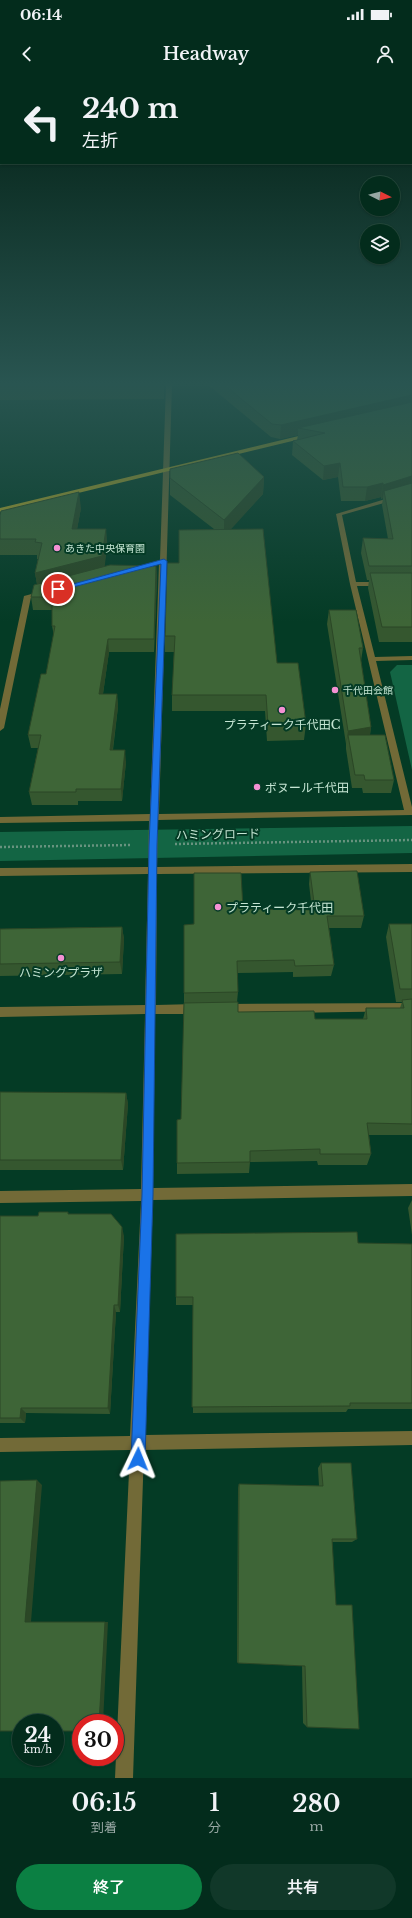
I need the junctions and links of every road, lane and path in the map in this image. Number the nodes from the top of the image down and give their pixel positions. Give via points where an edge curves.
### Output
1 (167, 463) edge
2 (191, 463) edge
3 (167, 469) junction
4 (412, 493) edge
5 (0, 510) edge
6 (164, 561) junction
7 (126, 571) edge
8 (352, 584) junction
9 (390, 584) edge
10 (51, 591) edge
11 (412, 658) edge
12 (372, 659) junction
13 (0, 728) edge
14 (154, 819) junction
15 (0, 820) edge
16 (412, 840) edge
17 (153, 845) junction
18 (0, 847) edge
19 (412, 868) edge
20 (153, 871) junction
21 (0, 872) edge
22 (412, 1007) edge
23 (151, 1011) junction
24 (0, 1012) edge
25 (412, 1190) edge
26 (148, 1195) junction
27 (0, 1197) edge
28 (412, 1438) edge
29 (139, 1443) junction
30 (0, 1445) edge
31 (124, 1778) edge

1 - 3 street
2 - 3 main road
3 - 5 main road
3 - 6 street
4 - 8 street via 339,514
6 - 7 street
6 - 14 street
8 - 9 street
8 - 12 street
10 - 13 street via 28,596
11 - 12 street
12 - 14 street via 409,813
14 - 15 street
14 - 17 street
16 - 17 path, ハミングロード
17 - 18 path, ハミングロード
17 - 20 street
19 - 20 street
20 - 21 street
20 - 23 street
22 - 23 street
23 - 24 street via 126,1009
23 - 26 street
25 - 26 street
26 - 27 street
26 - 29 street
28 - 29 street via 177,1440
29 - 30 street
29 - 31 street

